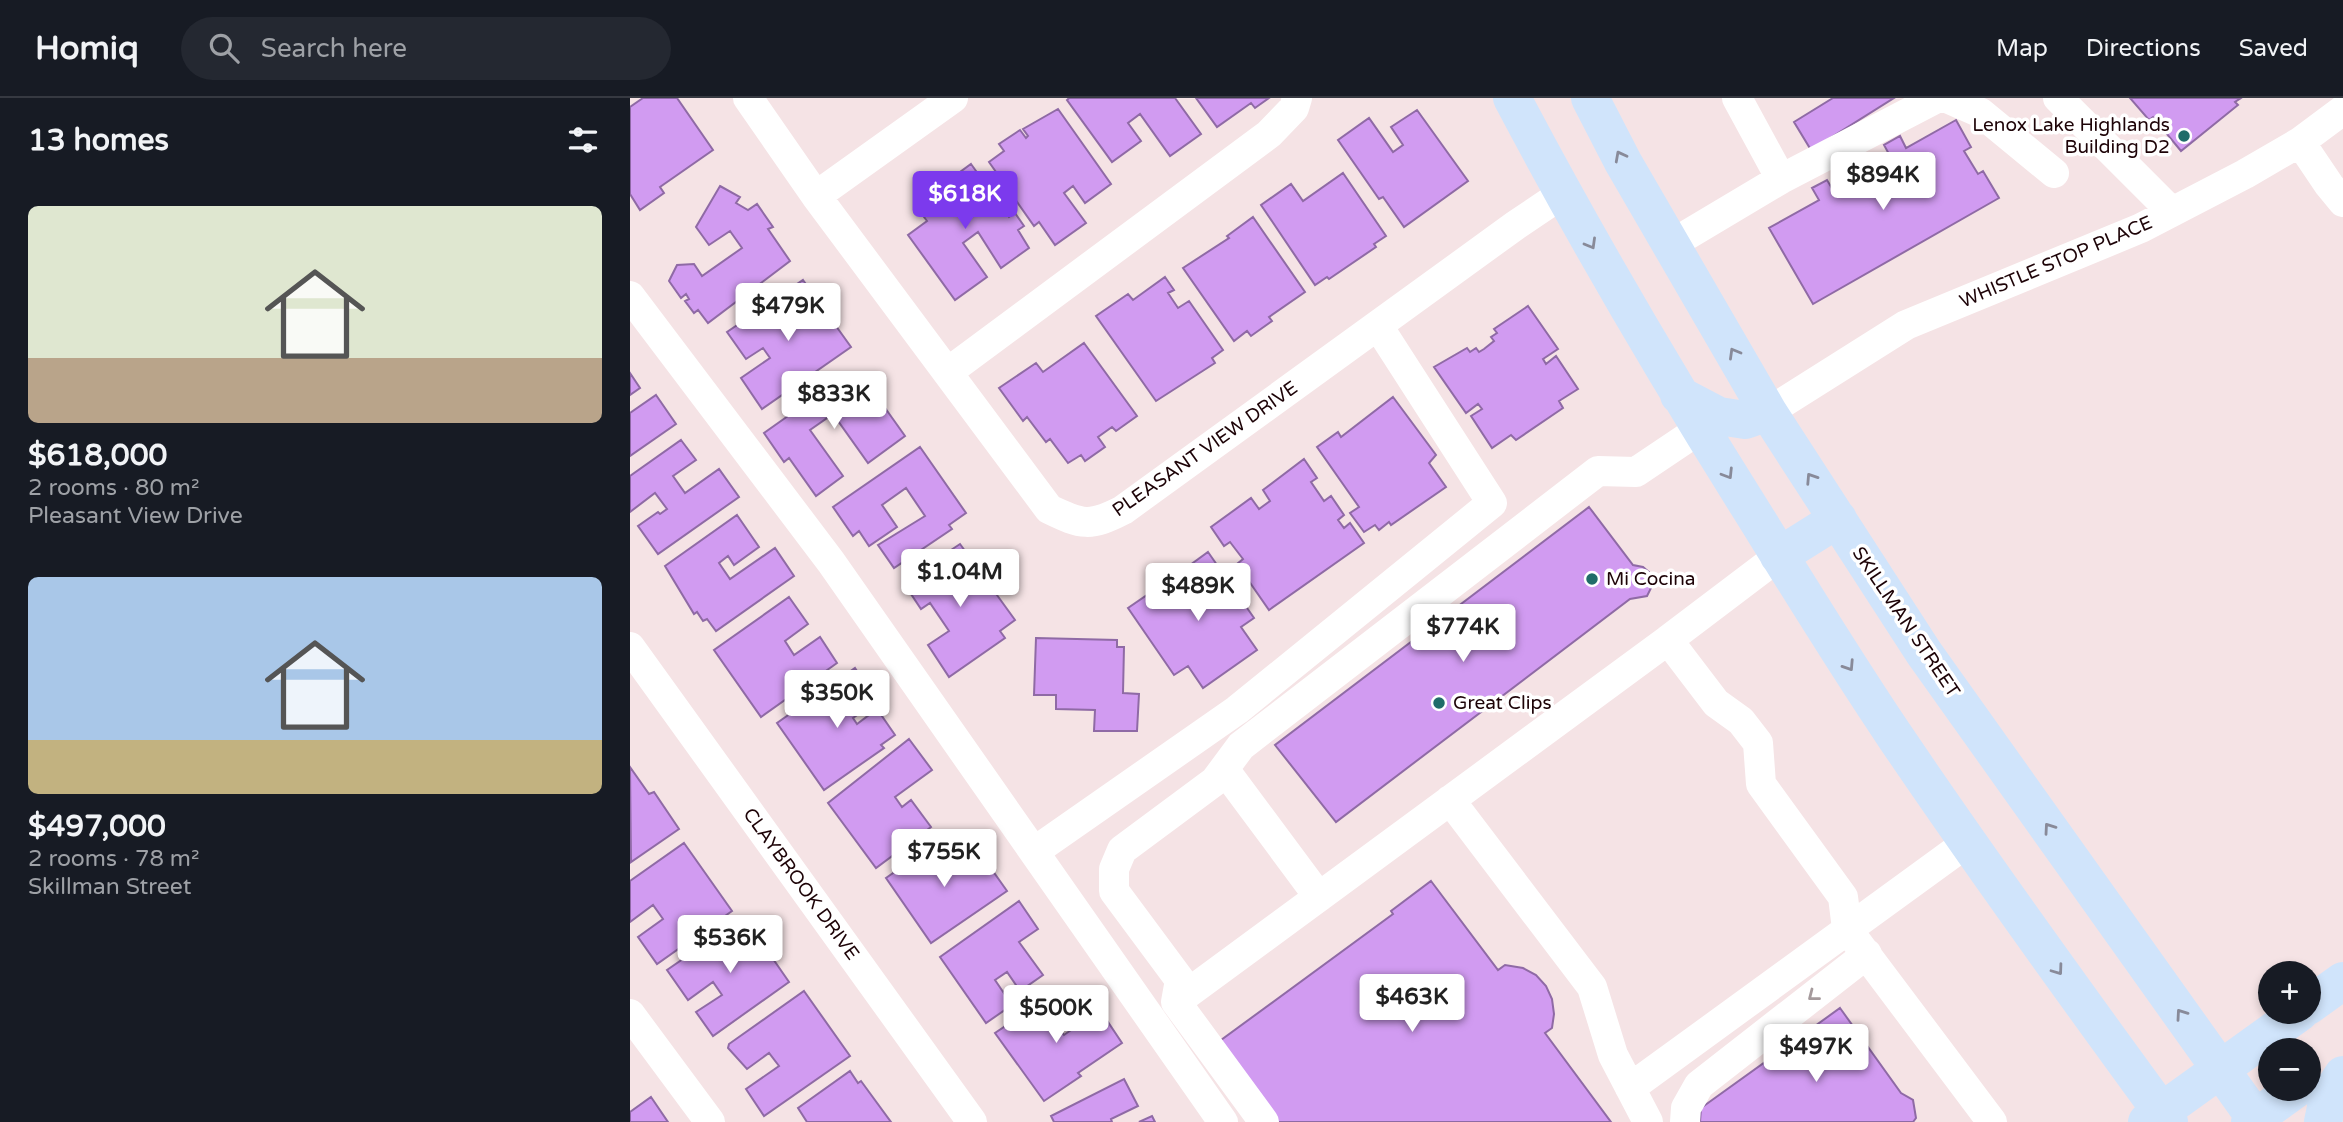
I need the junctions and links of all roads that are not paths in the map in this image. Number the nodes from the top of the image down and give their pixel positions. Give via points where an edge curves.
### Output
1 (748, 98) edge
2 (953, 98) edge
3 (1297, 98) edge
4 (1512, 98) edge
5 (1590, 98) edge
6 (1737, 98) edge
7 (1937, 98) edge
8 (1947, 98) edge
9 (2060, 99) edge
10 (2343, 110) edge
11 (2300, 142) junction
12 (2054, 173) dead end
13 (1782, 179) junction
14 (1562, 194) junction
15 (816, 196) junction
16 (2343, 202) edge
17 (2172, 212) junction
18 (1672, 244) junction
19 (630, 296) edge
20 (1378, 326) junction
21 (948, 372) junction
22 (1679, 395) junction
23 (1768, 412) junction
24 (1700, 429) junction
25 (1838, 519) junction
26 (1780, 556) junction
27 (1668, 640) junction
28 (630, 647) edge
29 (1224, 769) junction
30 (1450, 800) junction
31 (1968, 842) junction
32 (1035, 851) junction
33 (1319, 897) junction
34 (1847, 929) junction
35 (1867, 954) junction
36 (2343, 981) edge
37 (2321, 997) edge
38 (1176, 1002) junction
39 (630, 1014) edge
40 (2283, 1024) edge
41 (2343, 1057) edge
42 (2221, 1069) junction
43 (2321, 1072) edge
44 (2343, 1075) edge
45 (1630, 1088) junction
46 (2280, 1101) edge
47 (2159, 1119) edge
48 (2254, 1121) edge
49 (710, 1122) edge
50 (972, 1122) edge
51 (1223, 1122) edge
52 (1264, 1122) edge
53 (1648, 1122) edge
54 (1685, 1122) edge
55 (1992, 1122) edge
56 (2323, 1122) edge

1 - 15 street, PLEASANT VIEW DRIVE
2 - 15 street
3 - 21 street via 1294,108 1269,134
4 - 14 main road
18 -> 5 main road, SKILLMAN STREET
6 - 13 street
7 - 13 street
8 - 12 street via 1981,113
9 - 17 street
10 - 11 street, WHISTLE STOP PLACE
11 - 16 street
11 - 17 street, WHISTLE STOP PLACE
13 - 18 street
14 - 20 street, PLEASANT VIEW DRIVE
14 -> 22 main road
15 - 21 street, PLEASANT VIEW DRIVE
17 - 23 street, WHISTLE STOP PLACE via 2141,229 1906,325
23 -> 18 main road, SKILLMAN STREET
19 - 32 street via 831,562
20 - 21 street, PLEASANT VIEW DRIVE via 1123,510 1101,521 1075,522 1049,509
20 - 32 street via 1492,503 1237,710
22 - 23 main road via 1719,416 1745,420
22 - 24 main road
25 -> 23 main road, SKILLMAN STREET
24 -> 26 main road
24 - 29 street via 1636,472 1598,471 1241,746
25 - 26 main road
42 -> 25 main road, SKILLMAN STREET via 1924,653
26 - 27 street
26 -> 31 main road
27 - 30 street
27 - 34 street via 1716,703 1741,721 1758,743 1761,784 1843,897
28 - 50 street, CLAYBROOK DRIVE
29 - 33 street
29 - 38 street via 1215,781 1122,850 1114,869 1114,891 1180,980
30 - 33 street
30 - 45 street via 1592,987 1613,1055
31 - 34 street
31 -> 47 main road
32 - 51 street
33 - 38 street
34 - 35 street
34 - 45 street
35 -> 54 street via 1699,1086 1686,1108
35 - 55 street
36 - 37 main road
38 - 52 street
39 - 49 street
40 - 42 main road
41 - 43 main road
42 - 47 main road
42 - 48 main road, SKILLMAN STREET
44 - 56 main road via 2328,1098
45 - 53 street
46 - 48 main road

